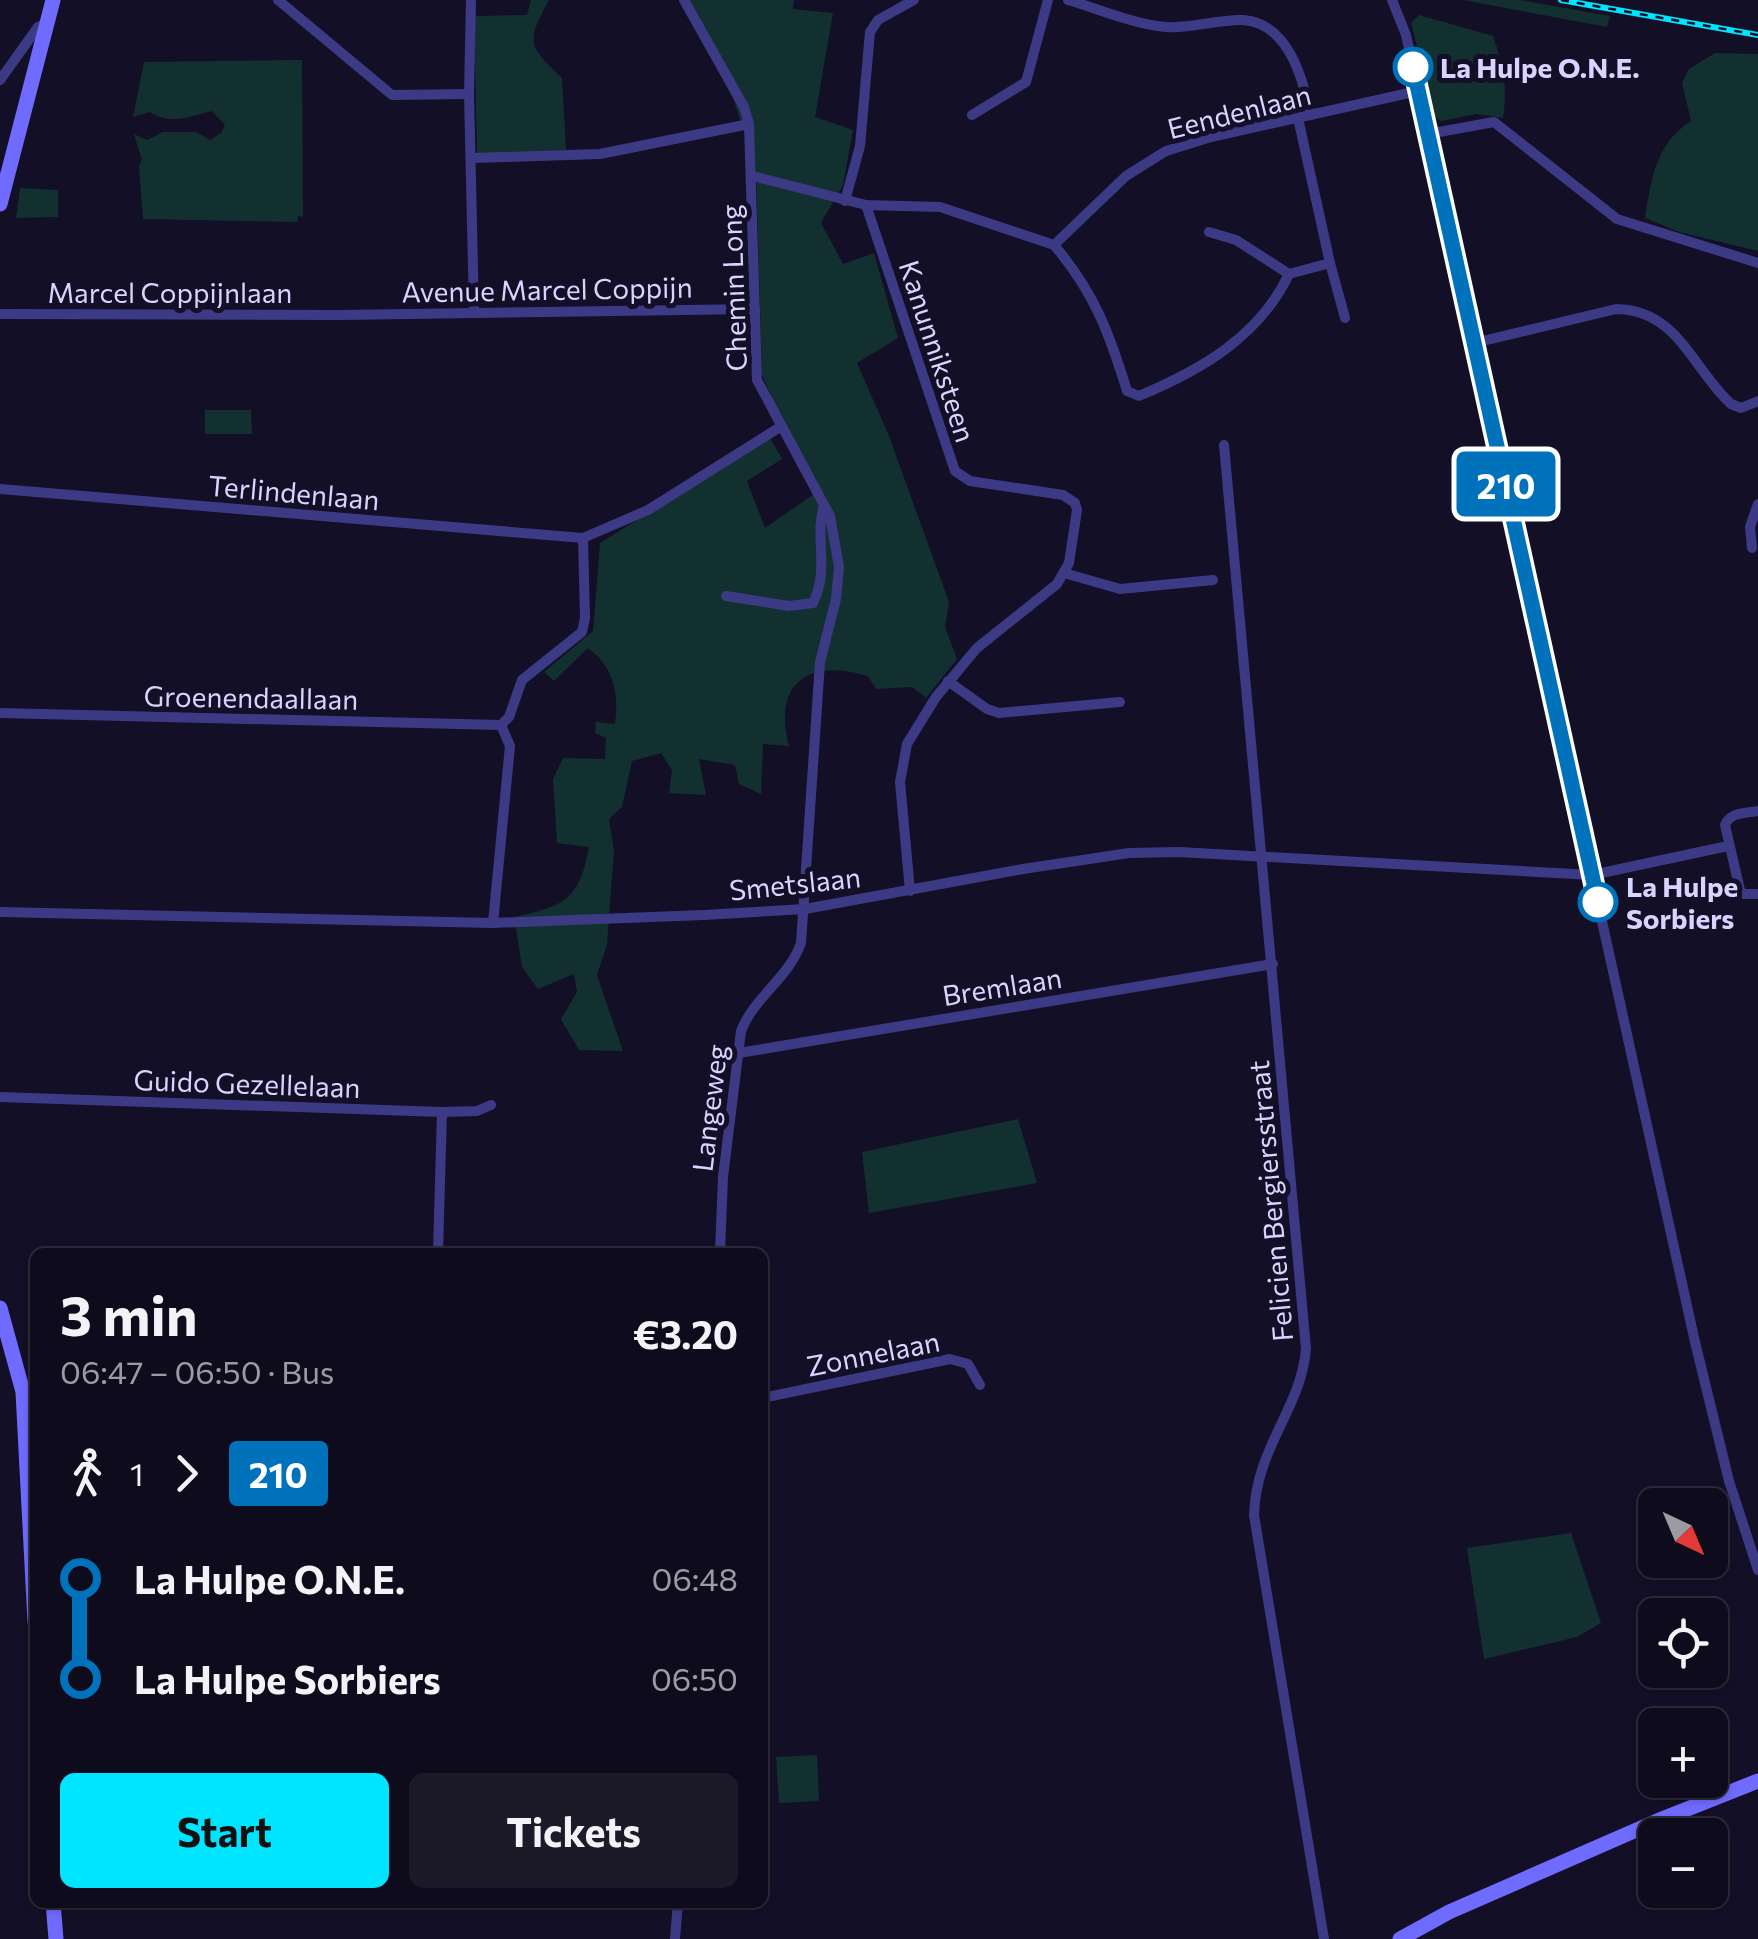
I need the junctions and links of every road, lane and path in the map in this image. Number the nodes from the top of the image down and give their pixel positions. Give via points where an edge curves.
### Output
1 (53, 0) edge
2 (278, 0) edge
3 (472, 0) edge
4 (684, 0) edge
5 (914, 0) edge
6 (1048, 0) edge
7 (1068, 0) edge
8 (1392, 0) edge
9 (48, 22) junction
10 (0, 80) edge
11 (1418, 91) junction
12 (469, 94) junction
13 (972, 115) dead end
14 (1311, 115) junction
15 (1298, 118) junction
16 (750, 124) junction
17 (1428, 134) junction
18 (472, 158) junction
19 (752, 176) junction
20 (845, 201) junction
21 (0, 204) edge
22 (866, 205) junction
23 (1209, 232) dead end
24 (1054, 245) junction
25 (1330, 263) junction
26 (1758, 263) edge
27 (1289, 274) junction
28 (755, 309) junction
29 (474, 311) junction
30 (0, 314) edge
31 (340, 315) joint
32 (1345, 318) dead end
33 (1474, 343) junction
34 (1758, 401) edge
35 (780, 427) junction
36 (1224, 446) dead end
37 (0, 489) edge
38 (1758, 504) edge
39 (824, 505) junction
40 (584, 538) junction
41 (1752, 548) dead end
42 (1064, 573) junction
43 (1214, 580) dead end
44 (726, 596) dead end
45 (948, 682) junction
46 (818, 690) joint
47 (1120, 702) dead end
48 (0, 713) edge
49 (500, 725) junction
50 (1758, 811) edge
51 (1728, 846) junction
52 (1262, 857) junction
53 (1592, 875) junction
54 (910, 890) junction
55 (1758, 894) edge
56 (804, 910) junction
57 (0, 912) edge
58 (493, 923) junction
59 (1273, 964) junction
60 (739, 1053) junction
61 (0, 1097) edge
62 (490, 1105) dead end
63 (442, 1112) junction
64 (438, 1248) edge
65 (720, 1248) edge
66 (0, 1308) edge
67 (4, 1338) edge
68 (980, 1385) dead end
69 (29, 1392) edge
70 (768, 1397) edge
71 (30, 1430) edge
72 (1758, 1570) edge
73 (1758, 1781) edge
74 (54, 1908) edge
75 (678, 1908) edge
76 (56, 1939) edge
77 (675, 1939) edge
78 (1324, 1939) edge
79 (1400, 1939) edge

1 - 9 main road
2 - 12 street via 392,95
3 - 12 street
4 - 16 street, Chemin Long
5 - 20 street via 870,32 860,146
6 - 13 street via 1026,82
7 - 14 street via 1162,26 1254,22 1289,52
8 - 11 street
9 - 10 street
9 - 21 main road
11 - 14 street, Eendenlaan
11 - 17 street
12 - 18 street
14 - 15 street, Eendenlaan
15 - 24 street, Eendenlaan via 1166,151 1126,176
15 - 25 street
16 - 18 street via 600,154
16 - 19 street, Chemin Long
17 - 26 street via 1494,122 1617,219
17 - 33 street
18 - 29 street
19 - 20 street
19 - 28 street, Chemin Long
20 - 22 street
22 - 24 street via 940,207
22 - 42 street, Kanunniksteen via 952,466 970,481 1072,500 1077,510
23 - 27 street via 1236,240
24 - 27 street via 1089,290 1132,396 1224,352 1250,330
25 - 27 street
25 - 32 street
28 - 29 street, Avenue Marcel Coppijn
28 - 35 street, Chemin Long via 757,380
29 - 31 street, Avenue Marcel Coppijn
30 - 31 street, Marcel Coppijnlaan
33 - 34 street via 1636,309 1672,332 1731,404 1741,408
33 - 53 street
35 - 39 street, Chemin Long
35 - 40 street via 648,510
36 - 52 street, Felicien Bergiersstraat
37 - 40 street, Terlindenlaan
38 - 41 street
39 - 44 street via 824,566 814,603 788,606
39 - 46 street, Chemin Long via 839,567
40 - 49 street via 582,632 522,680
42 - 43 street via 1120,589
42 - 45 street via 1048,595 994,633
45 - 47 street via 999,714
45 - 54 street via 916,724 901,765
46 - 56 street, Langeweg
48 - 49 street, Groenendaallaan
49 - 58 street via 510,746
50 - 51 street via 1728,819
51 - 53 street, Smetslaan
51 - 55 street via 1740,890
52 - 53 street, Smetslaan
52 - 54 street, Smetslaan via 1128,854
52 - 59 street, Felicien Bergiersstraat
53 - 72 street via 1695,1342
54 - 56 street, Smetslaan
56 - 58 street, Smetslaan
56 - 60 street, Langeweg via 797,954 748,1011
57 - 58 street, Smetslaan
59 - 60 street, Bremlaan
59 - 78 street, Felicien Bergiersstraat via 1306,1349 1301,1379 1262,1466 1254,1515
60 - 65 street, Langeweg
61 - 63 street, Guido Gezellelaan
62 - 63 street, Guido Gezellelaan
63 - 64 street
66 - 67 main road
67 - 69 main road
68 - 70 street, Zonnelaan via 968,1364 950,1359
69 - 71 main road
73 - 79 main road
74 - 76 main road
75 - 77 street

